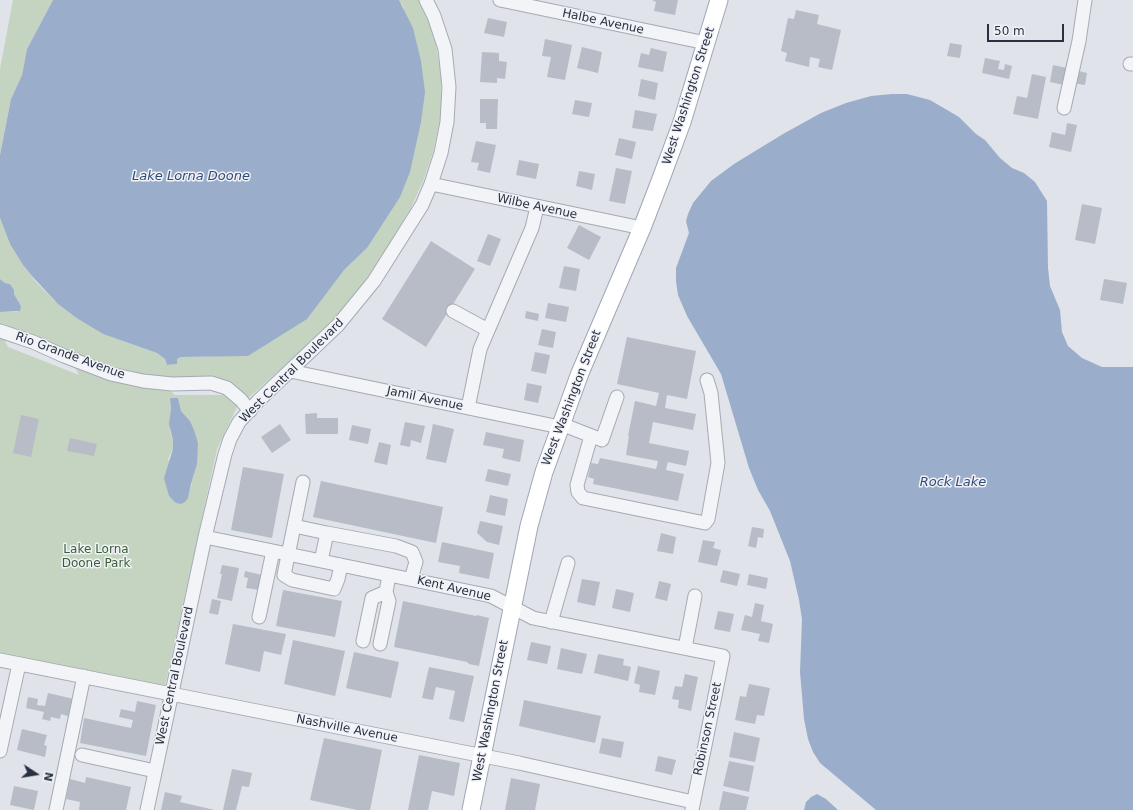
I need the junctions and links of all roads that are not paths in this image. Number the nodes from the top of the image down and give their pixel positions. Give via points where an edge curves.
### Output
1 (426, 0) edge
2 (500, 0) edge
3 (719, 0) edge
4 (1085, 0) edge
5 (706, 43) junction
6 (1064, 108) dead end
7 (431, 184) junction
8 (537, 207) junction
9 (642, 228) junction
10 (453, 311) dead end
11 (488, 330) junction
12 (0, 331) edge
13 (290, 372) junction
14 (707, 380) dead end
15 (617, 397) dead end
16 (468, 408) junction
17 (250, 411) junction
18 (560, 425) junction
19 (591, 436) junction
20 (303, 482) dead end
21 (294, 526) junction
22 (327, 533) junction
23 (205, 537) junction
24 (273, 551) junction
25 (289, 554) junction
26 (321, 561) junction
27 (568, 563) dead end
28 (341, 565) junction
29 (390, 575) junction
30 (410, 579) junction
31 (386, 592) junction
32 (695, 596) dead end
33 (512, 607) junction
34 (259, 617) dead end
35 (551, 622) junction
36 (363, 641) dead end
37 (380, 644) dead end
38 (684, 648) junction
39 (723, 656) joint
40 (0, 660) edge
41 (19, 664) junction
42 (84, 676) junction
43 (172, 693) junction
44 (0, 751) edge
45 (82, 755) dead end
46 (482, 755) junction
47 (155, 771) junction
48 (692, 806) edge
49 (56, 810) edge
50 (147, 810) edge
51 (471, 810) edge

1 - 7 street, West Central Boulevard via 445,49 449,87 447,122
2 - 5 street, Halbe Avenue
3 - 5 main road, West Washington Street
4 - 6 street via 1079,42
5 - 9 main road, West Washington Street via 682,122
7 - 8 street, Wilbe Avenue
7 - 13 street, West Central Boulevard via 422,204 374,281 338,325
8 - 9 street, Wilbe Avenue
8 - 11 street via 532,228
9 - 18 main road, West Washington Street
10 - 11 street
11 - 16 street via 480,348
12 - 17 street, Rio Grande Avenue via 111,374 143,381 172,384 211,383 227,388
13 - 16 street, Jamil Avenue
13 - 17 street, West Central Boulevard
14 - 19 street via 711,393 718,463 708,520 705,523 583,498 578,492 577,485
15 - 19 street via 602,440
16 - 18 street, Jamil Avenue
17 - 23 street, West Central Boulevard via 239,422 230,439
18 - 19 street, Jamil Avenue
18 - 33 main road, West Washington Street via 531,520
20 - 21 street
21 - 22 street
21 - 25 street
22 - 26 street
22 - 30 street via 396,546 412,552 416,562
23 - 24 street, Kent Avenue
23 - 43 street, West Central Boulevard
24 - 25 street, Kent Avenue
24 - 34 street
25 - 26 street, Kent Avenue
25 - 28 street via 284,575 292,580 334,589
26 - 28 street, Kent Avenue
27 - 35 street
28 - 29 street, Kent Avenue
29 - 30 street, Kent Avenue
29 - 31 street
30 - 33 street, Kent Avenue via 491,596
31 - 36 street via 372,598
31 - 37 street via 389,601
32 - 38 street
33 - 35 street, Kent Avenue via 533,618
33 - 46 main road, West Washington Street
35 - 38 street, Kent Avenue
38 - 39 street, Kent Avenue
39 - 48 street, Robinson Street
40 - 41 street, Nashville Avenue
41 - 42 street, Nashville Avenue
41 - 44 street
42 - 43 street, Nashville Avenue
42 - 49 street
43 - 46 street, Nashville Avenue
43 - 47 street, West Central Boulevard
45 - 47 street
46 - 48 street, Nashville Avenue
46 - 51 main road, West Washington Street
47 - 50 street, West Central Boulevard

